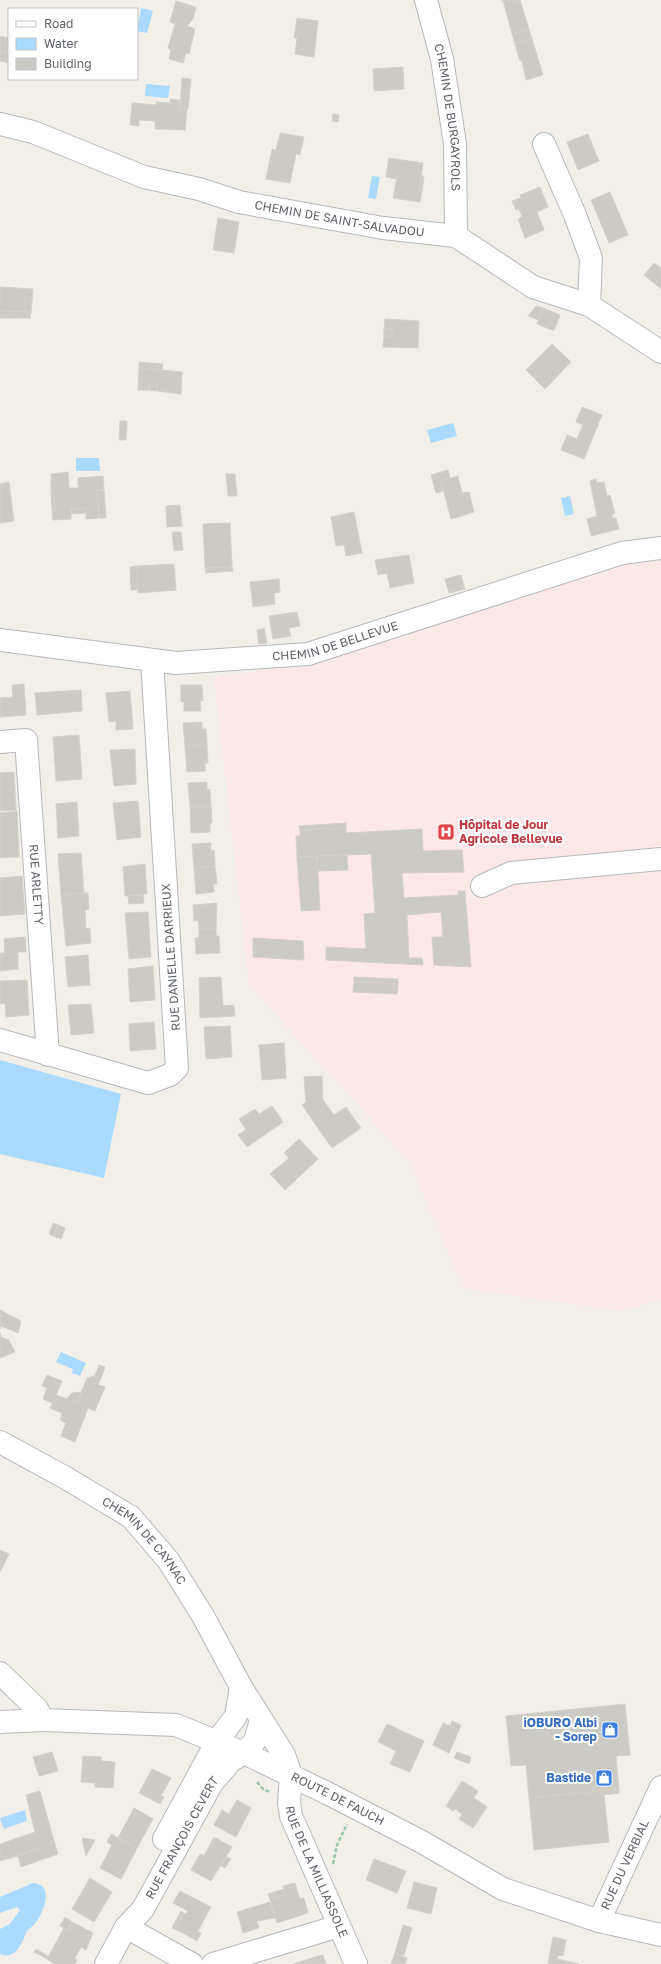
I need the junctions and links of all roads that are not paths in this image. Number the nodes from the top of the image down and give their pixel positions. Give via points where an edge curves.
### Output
1 (426, 0) edge
2 (0, 124) edge
3 (544, 144) dead end
4 (456, 236) junction
5 (589, 305) junction
6 (661, 352) edge
7 (661, 548) edge
8 (0, 640) edge
9 (152, 660) junction
10 (0, 742) edge
11 (661, 858) edge
12 (482, 886) dead end
13 (0, 1040) edge
14 (48, 1055) junction
15 (0, 1442) edge
16 (0, 1673) edge
17 (241, 1686) junction
18 (43, 1720) junction
19 (261, 1720) junction
20 (0, 1722) edge
21 (217, 1741) junction
22 (244, 1753) junction
23 (291, 1775) junction
24 (661, 1786) edge
25 (600, 1921) junction
26 (339, 1926) junction
27 (126, 1927) junction
28 (661, 1935) edge
29 (106, 1964) edge
30 (192, 1964) edge
31 (213, 1964) edge
32 (356, 1964) edge

1 - 4 street, CHEMIN DE BURGAYROLS via 442,59 455,144
2 - 4 street, CHEMIN DE SAINT-SALVADOU via 33,132 144,177 199,189 239,202 384,228
3 - 5 street via 591,258
4 - 5 street, CHEMIN DE SAINT-SALVADOU via 533,287
5 - 6 street, CHEMIN DE SAINT-SALVADOU
7 - 9 street, CHEMIN DE BELLEVUE via 622,553 308,654 176,663
8 - 9 street, CHEMIN DE BELLEVUE
9 - 14 street, RUE DANIELLE DARRIEUX via 177,1068 170,1075 148,1083
10 - 14 street, RUE ARLETTY via 26,740
11 - 12 street via 511,872
13 - 14 street, RUE DANIELLE DARRIEUX
15 - 17 street, CHEMIN DE CAYNAC via 131,1517 168,1560 203,1616
16 - 18 street via 37,1709
17 - 19 street, CHEMIN DE CAYNAC
17 - 21 street via 236,1716
18 - 20 street, ROUTE DE FAUCH
18 - 21 street, ROUTE DE FAUCH via 176,1725
19 - 22 street via 256,1741
19 - 23 street, CHEMIN DE CAYNAC via 284,1755
21 - 22 street, ROUTE DE FAUCH
21 - 27 street, RUE FRANÇOIS CEVERT via 131,1902
22 - 23 street, ROUTE DE FAUCH
22 - 27 street, RUE FRANÇOIS CEVERT via 231,1762 212,1784 142,1909
23 - 25 street, ROUTE DE FAUCH via 422,1842 503,1889
23 - 26 street, RUE DE LA MILLIASSOLE via 291,1816
24 - 25 street, RUE DU VERBIAL
25 - 28 street, ROUTE DE FAUCH
26 - 31 street
26 - 32 street, RUE DE LA MILLIASSOLE
27 - 29 street, RUE FRANÇOIS CEVERT
27 - 30 street

